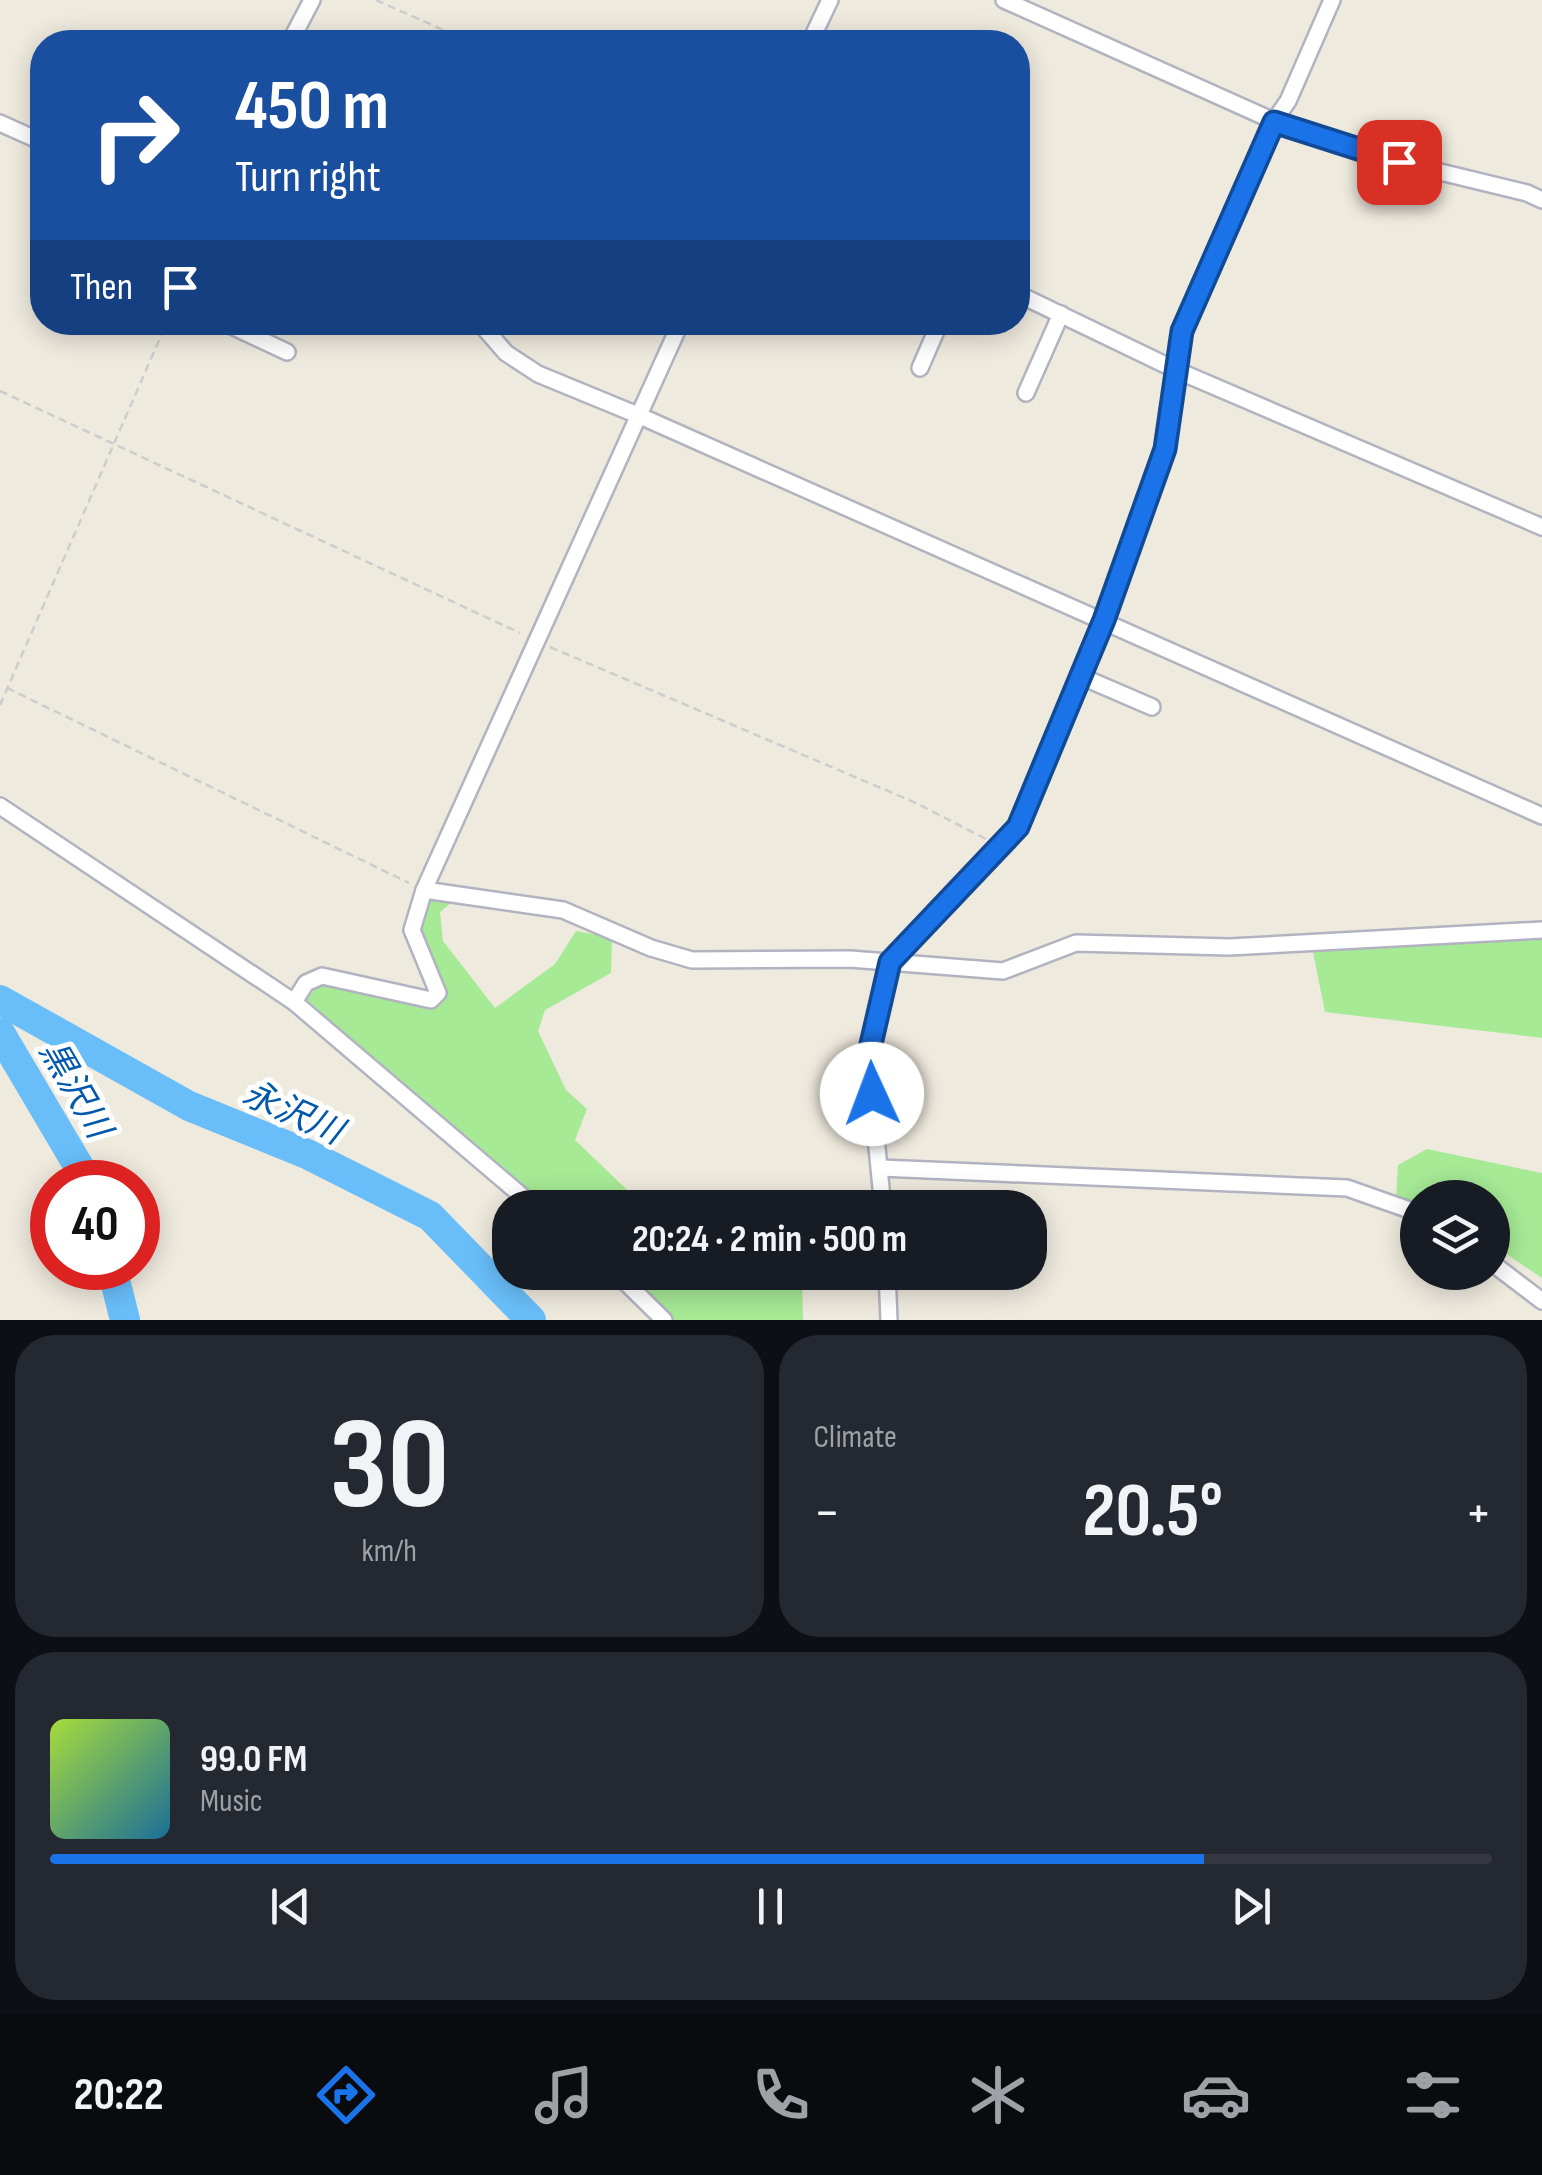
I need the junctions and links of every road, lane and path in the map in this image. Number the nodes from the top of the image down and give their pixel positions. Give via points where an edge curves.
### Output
1 (312, 0) edge
2 (376, 0) edge
3 (830, 0) edge
4 (1004, 0) edge
5 (1332, 0) edge
6 (296, 30) edge
7 (443, 30) edge
8 (816, 30) edge
9 (1274, 122) junction
10 (0, 123) edge
11 (30, 137) edge
12 (1542, 200) edge
13 (1030, 300) edge
14 (1060, 314) junction
15 (160, 335) edge
16 (251, 335) edge
17 (490, 335) edge
18 (675, 335) edge
19 (934, 335) edge
20 (287, 352) dead end
21 (920, 368) dead end
22 (1176, 370) junction
23 (0, 391) edge
24 (1026, 393) dead end
25 (640, 416) junction
26 (112, 442) junction
27 (1542, 527) edge
28 (1104, 620) junction
29 (538, 641) junction
30 (1080, 676) junction
31 (7, 688) junction
32 (0, 705) edge
33 (1152, 707) dead end
34 (0, 806) edge
35 (1542, 816) edge
36 (1000, 846) junction
37 (424, 890) junction
38 (1542, 930) edge
39 (890, 962) junction
40 (294, 1002) junction
41 (881, 1168) junction
42 (515, 1190) edge
43 (882, 1190) edge
44 (1400, 1207) edge
45 (1510, 1276) edge
46 (633, 1290) edge
47 (888, 1290) edge
48 (1542, 1300) edge
49 (664, 1320) edge
50 (889, 1320) edge

1 - 6 street
2 - 7 path
3 - 8 street
4 - 9 street
5 - 9 street
9 - 12 street
9 - 22 street via 1182,331
10 - 11 street
13 - 14 street
14 - 22 street
14 - 24 street
15 - 26 path
16 - 20 street
17 - 25 street via 538,374
18 - 25 street
19 - 21 street
22 - 27 street
22 - 28 street via 1165,449
23 - 26 path
25 - 28 street
25 - 29 street
26 - 29 path
26 - 31 path
28 - 30 street
28 - 35 street
29 - 36 path
29 - 37 street
30 - 33 street
30 - 36 street via 1018,827
31 - 32 path
31 - 37 path
34 - 40 street
36 - 39 street
37 - 39 street via 563,910 692,960
37 - 40 street via 412,930 438,993 431,1000 322,976 306,983
38 - 39 street via 1229,947 1076,943 1003,971
39 - 41 street via 868,1057
40 - 42 street
41 - 43 street
41 - 44 street via 1347,1188
45 - 48 street
46 - 49 street
47 - 50 street

